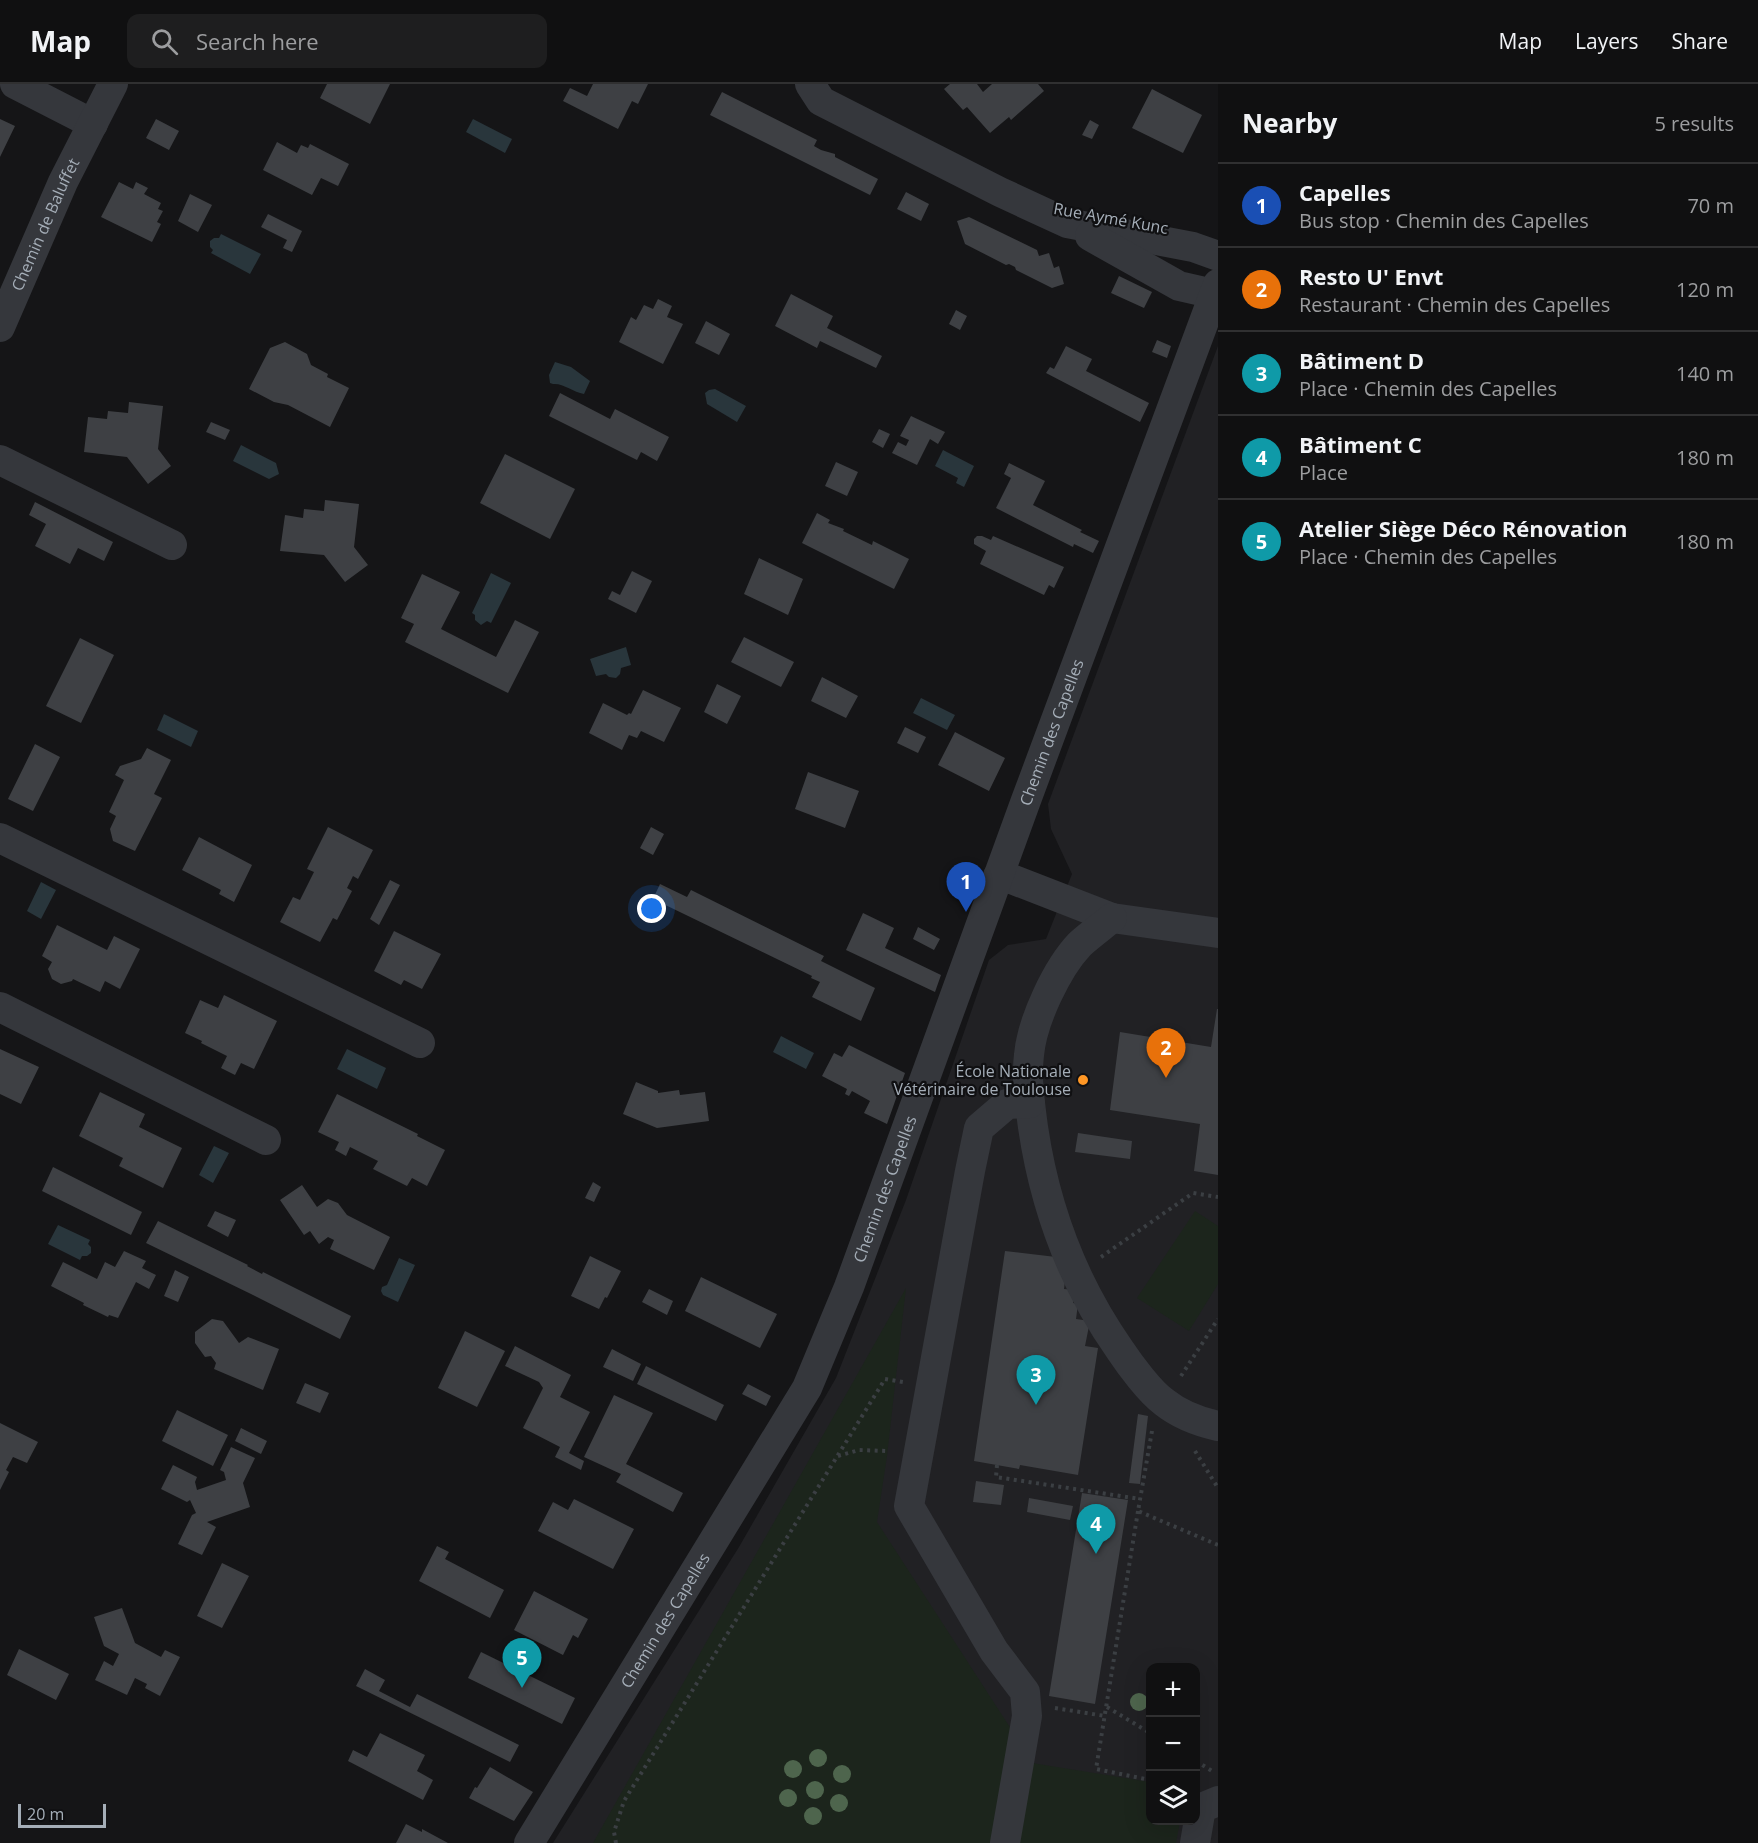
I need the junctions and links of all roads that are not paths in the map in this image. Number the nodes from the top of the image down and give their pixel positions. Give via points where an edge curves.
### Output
1 (15, 84) edge
2 (113, 84) edge
3 (810, 84) edge
4 (93, 124) junction
5 (1000, 192) junction
6 (1067, 223) junction
7 (1218, 251) edge
8 (1218, 256) edge
9 (1216, 289) edge
10 (0, 327) edge
11 (0, 460) edge
12 (172, 545) dead end
13 (0, 838) edge
14 (998, 876) junction
15 (1112, 918) junction
16 (1218, 933) edge
17 (0, 1007) edge
18 (420, 1043) dead end
19 (1030, 1103) junction
20 (266, 1140) dead end
21 (1218, 1426) edge
22 (1218, 1801) edge
23 (528, 1843) edge
24 (1005, 1843) edge
25 (1195, 1843) edge

1 - 4 street
2 - 4 street, Chemin de Baluffet
3 - 5 street, Rue Aymé Kunc via 821,100
4 - 10 street, Chemin de Baluffet via 63,182
5 - 6 street, Rue Aymé Kunc
5 - 7 street, Rue Aymé Kunc via 1053,209 1194,232
6 - 8 street, Rue Aymé Kunc via 1193,247
6 - 9 street, Rue Aymé Kunc via 1179,286
9 - 14 street, Chemin des Capelles
11 - 12 street
13 - 18 street
14 - 15 street
14 - 23 street, Chemin des Capelles via 849,1287 807,1388
15 - 16 street
15 - 19 street via 1079,945 1055,978 1037,1020 1029,1054
17 - 20 street
19 - 21 street via 1043,1184 1056,1226 1099,1320 1125,1358 1164,1402 1200,1422
19 - 24 street via 1007,1104 980,1128 909,1506 994,1651 1025,1692 1027,1716
22 - 25 street via 1201,1808

